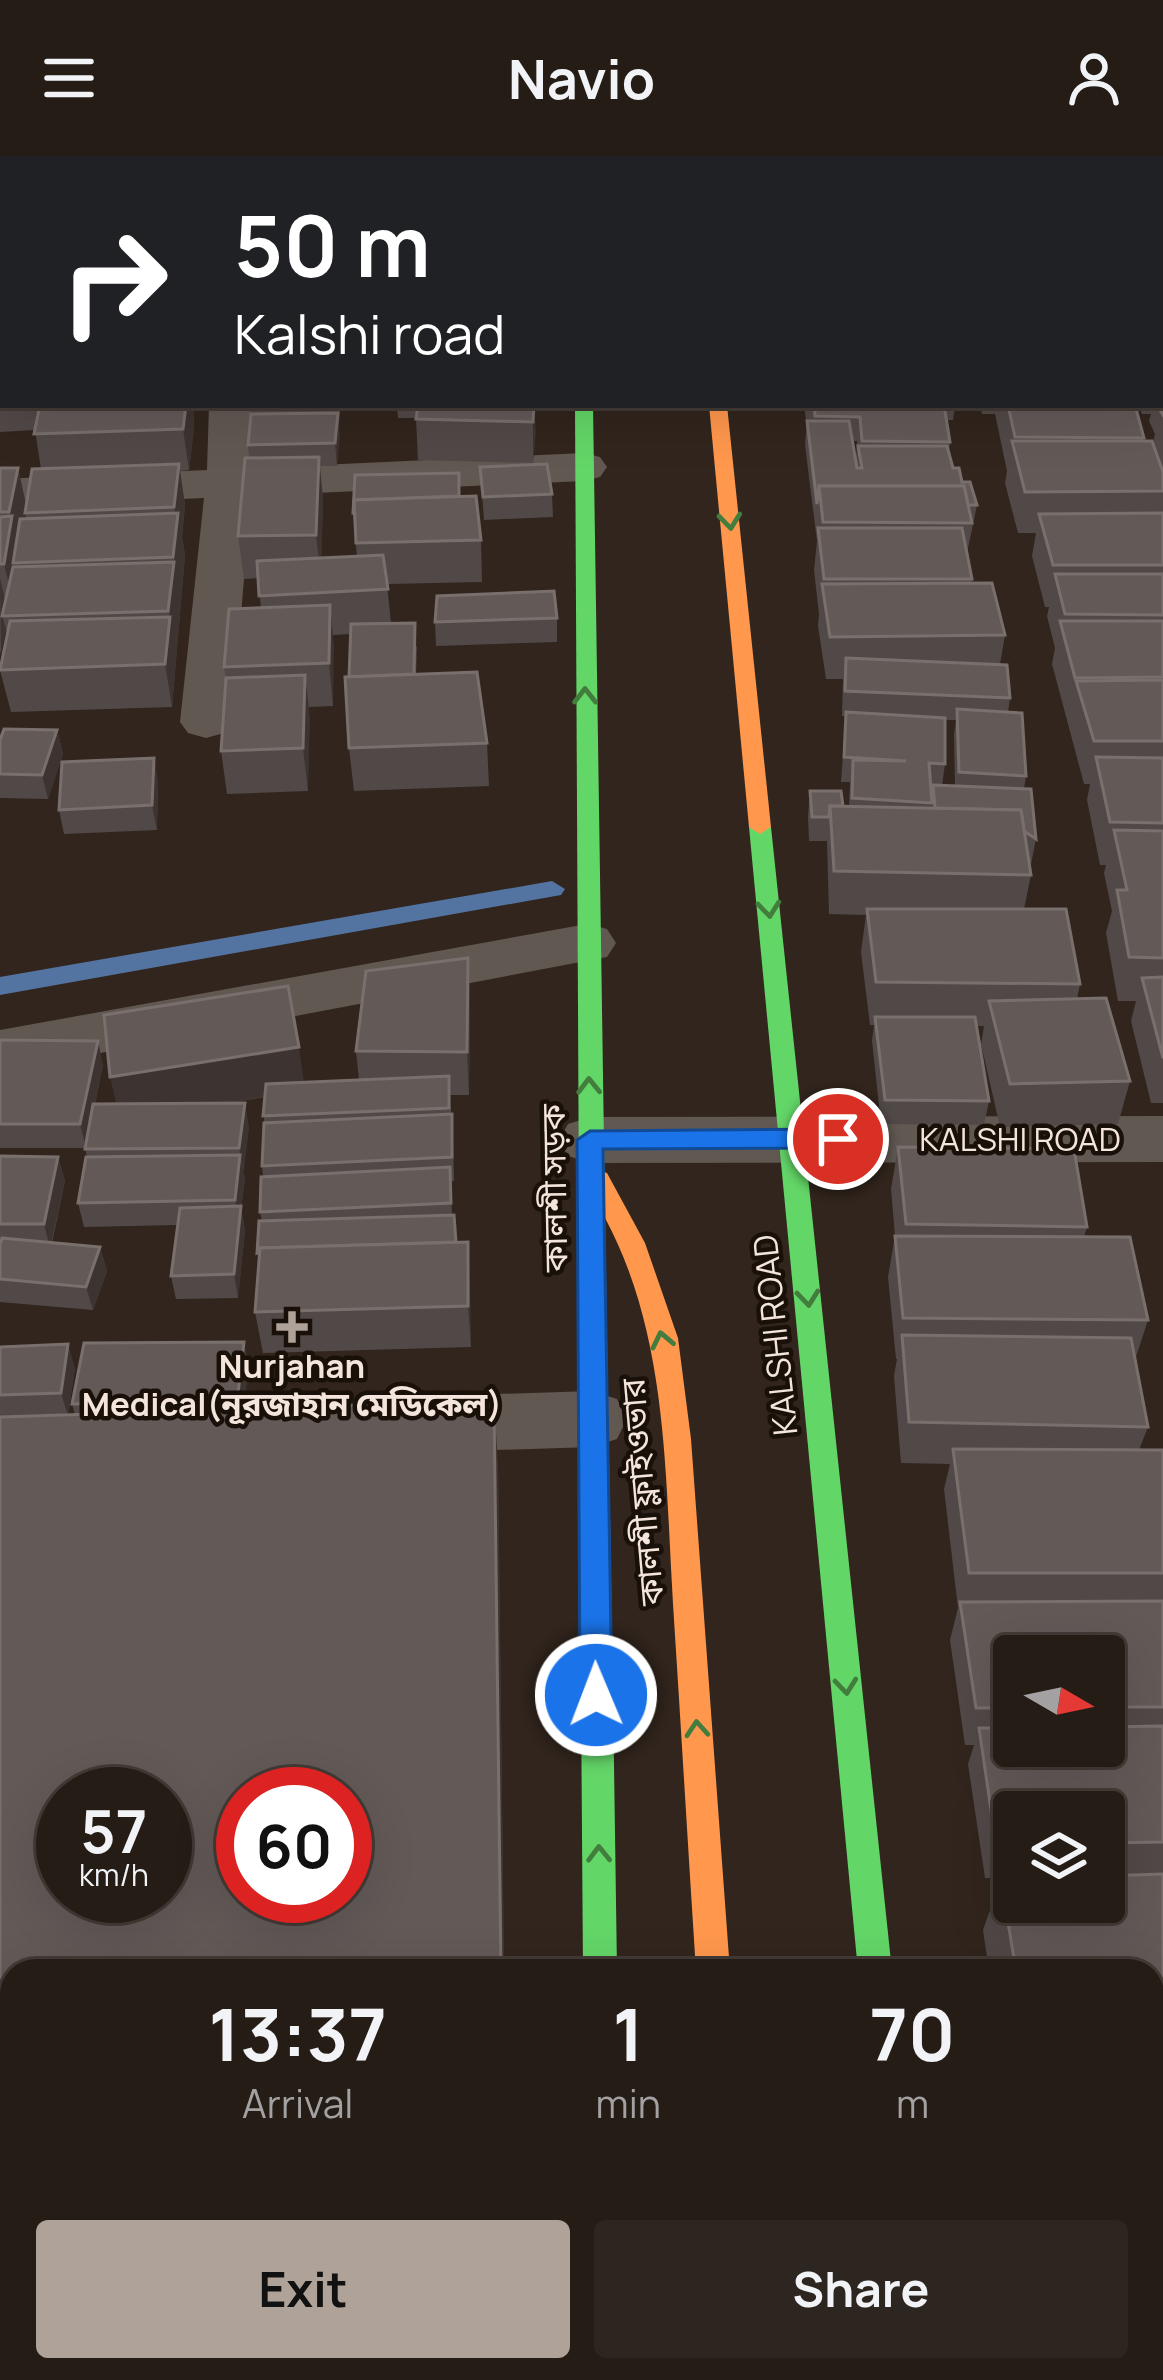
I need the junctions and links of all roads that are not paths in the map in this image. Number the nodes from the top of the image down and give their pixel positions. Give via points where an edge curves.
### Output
1 (231, 408) edge
2 (584, 408) edge
3 (718, 408) edge
4 (584, 467) junction
5 (230, 480) junction
6 (0, 493) edge
7 (206, 722) dead end
8 (587, 944) junction
9 (0, 1051) edge
10 (792, 1139) junction
11 (1163, 1139) edge
12 (590, 1153) junction
13 (592, 1419) junction
14 (334, 1427) edge
15 (601, 1959) edge
16 (712, 1959) edge
17 (874, 1959) edge

1 - 5 street
2 - 4 main road, কালশী সড়ক
3 -> 10 main road, KALSHI ROAD
4 - 5 street
8 -> 4 main road, কালশী সড়ক
5 - 6 street
5 - 7 street
8 - 9 street
12 -> 8 main road, কালশী সড়ক
10 - 11 street, KALSHI ROAD
10 - 12 street, KALSHI ROAD
10 -> 17 main road, KALSHI ROAD
12 - 13 main road, কালশী সড়ক
16 -> 12 main road, কালশী ফ্লাইওভার via 664,1338
13 - 14 street
15 -> 13 main road, কালশী সড়ক

